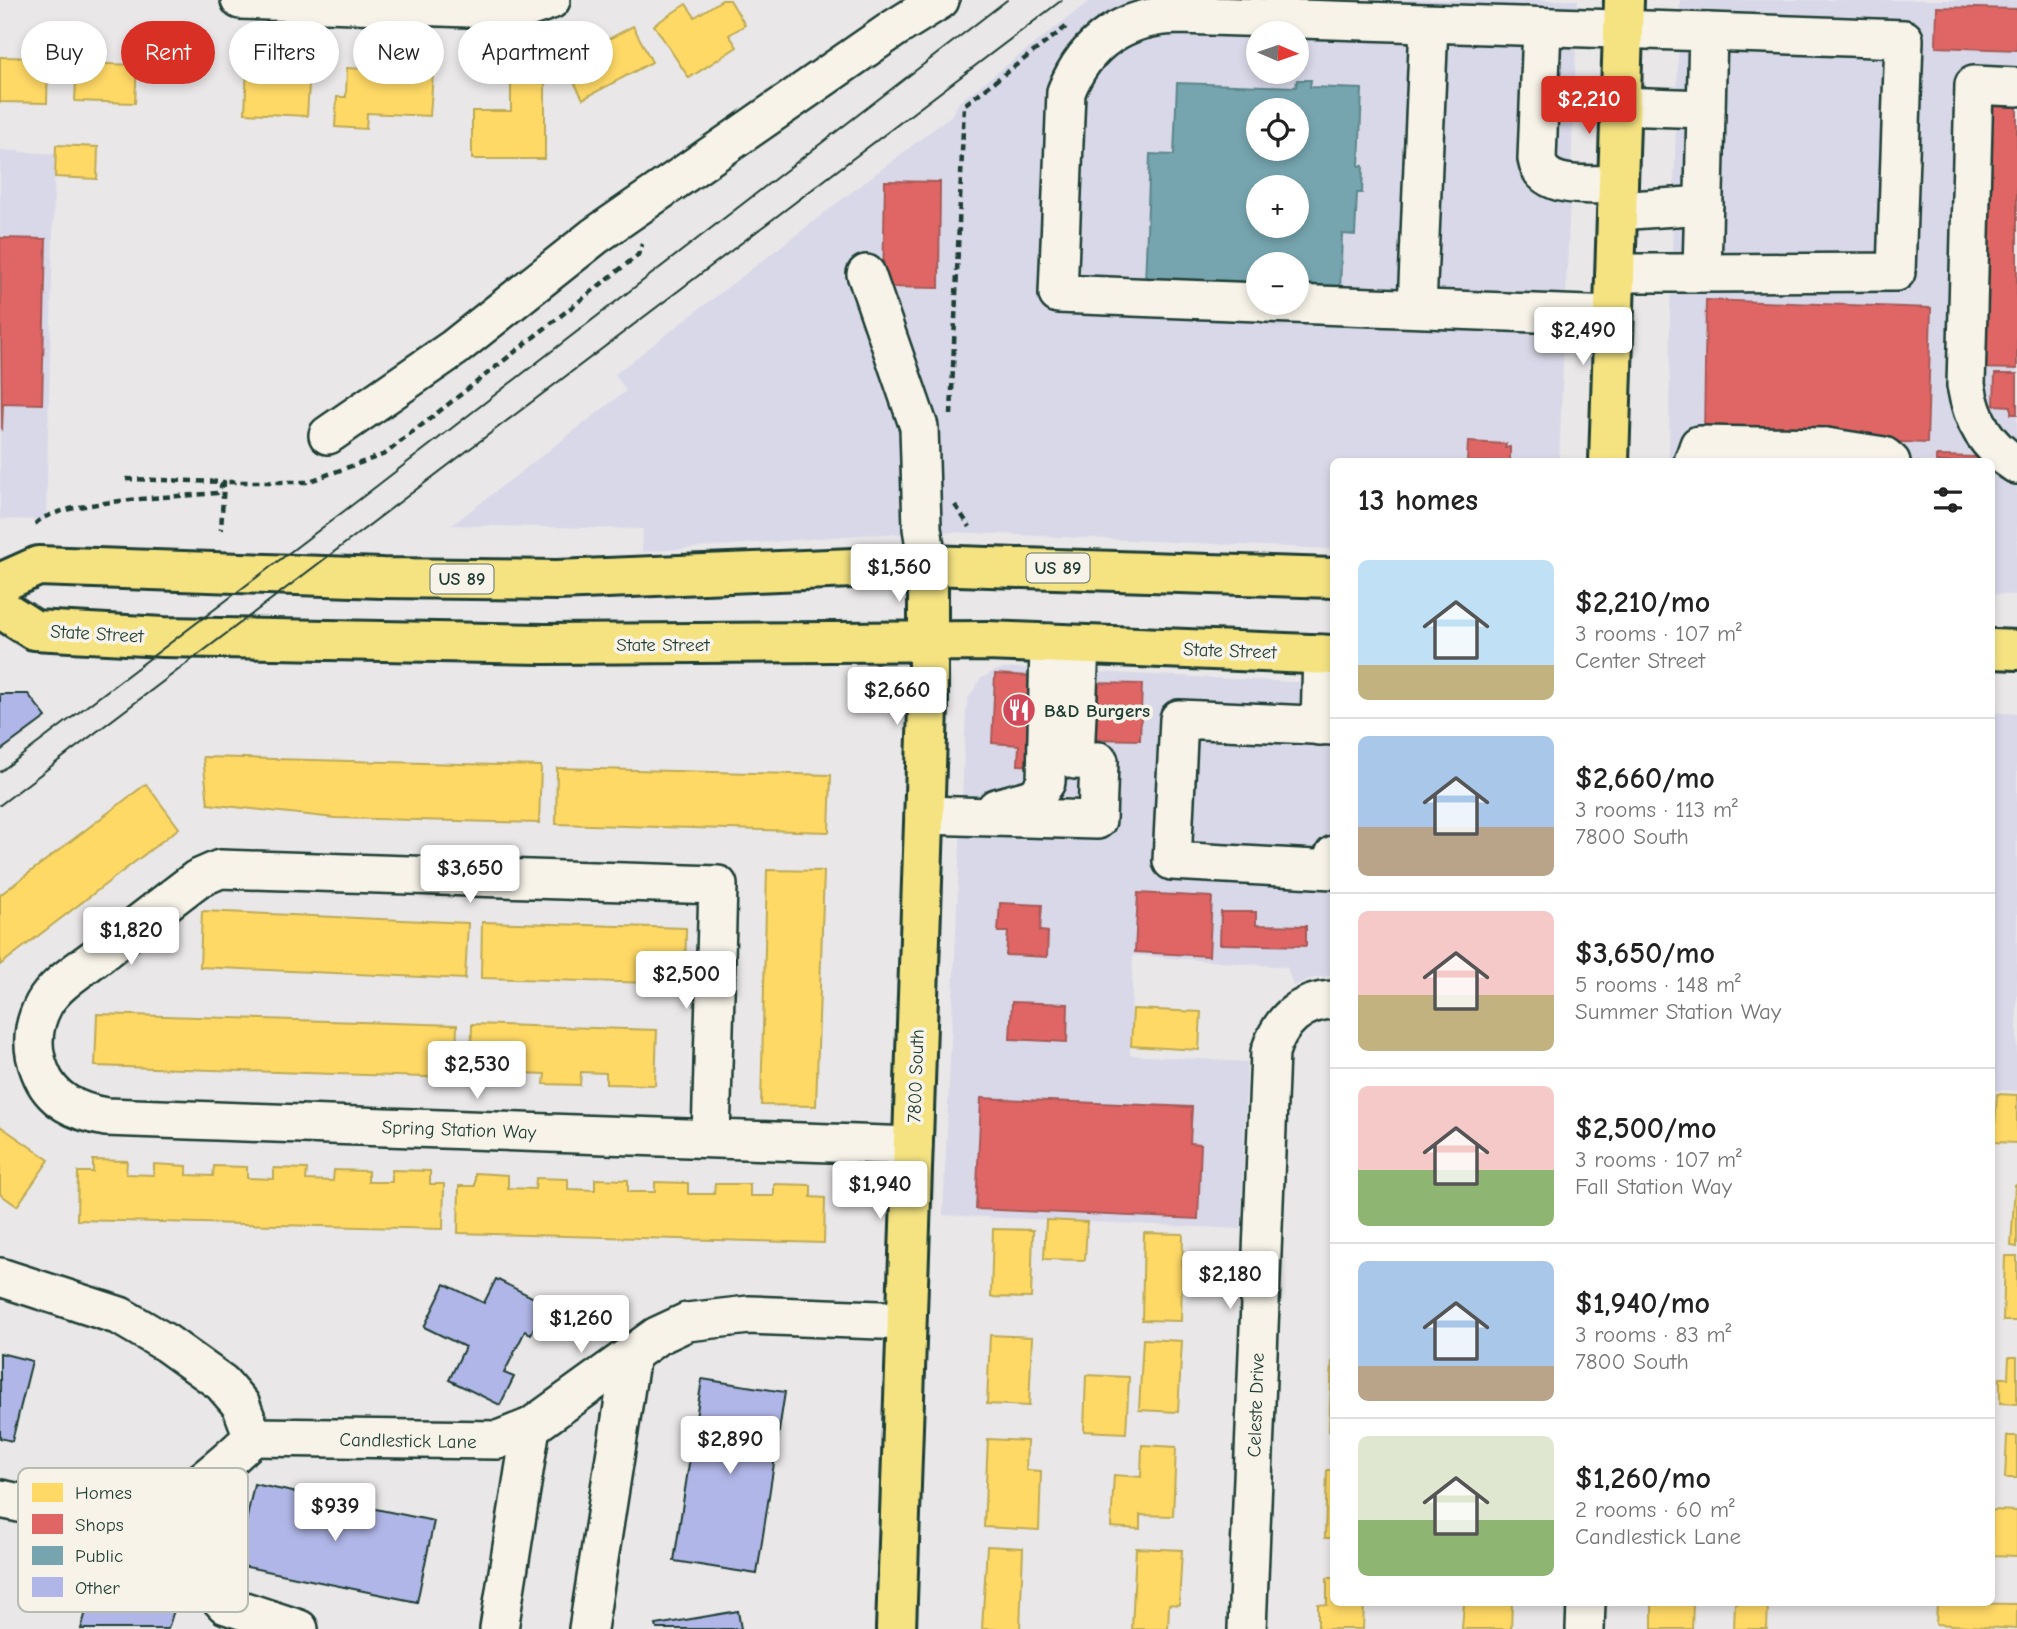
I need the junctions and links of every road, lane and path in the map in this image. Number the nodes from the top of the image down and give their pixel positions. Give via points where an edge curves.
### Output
1 (240, 0) edge
2 (551, 0) edge
3 (940, 0) edge
4 (437, 4) edge
5 (1623, 14) edge
6 (1070, 24) dead end
7 (1429, 24) junction
8 (1542, 27) junction
9 (1708, 32) junction
10 (2017, 87) edge
11 (1620, 106) junction
12 (1706, 109) junction
13 (1617, 198) junction
14 (1704, 205) junction
15 (1615, 273) junction
16 (1702, 273) junction
17 (866, 274) dead end
18 (1246, 302) edge
19 (1309, 304) edge
20 (1417, 307) junction
21 (1614, 316) junction
22 (950, 425) dead end
23 (328, 435) dead end
24 (1825, 455) edge
25 (1609, 458) edge
26 (1694, 458) edge
27 (1886, 458) edge
28 (2017, 465) edge
29 (126, 479) dead end
30 (948, 495) dead end
31 (970, 527) dead end
32 (221, 530) dead end
33 (928, 565) junction
34 (1330, 578) edge
35 (0, 583) edge
36 (0, 608) edge
37 (929, 642) junction
38 (1064, 644) junction
39 (1995, 649) edge
40 (2017, 650) edge
41 (1328, 654) edge
42 (1327, 726) edge
43 (924, 815) junction
44 (979, 816) junction
45 (1330, 870) edge
46 (1330, 1001) edge
47 (712, 1138) junction
48 (913, 1146) junction
49 (0, 1277) edge
50 (906, 1321) junction
51 (631, 1355) junction
52 (531, 1427) junction
53 (253, 1437) junction
54 (217, 1468) edge
55 (0, 1499) edge
56 (18, 1502) edge
57 (1586, 1606) edge
58 (237, 1612) edge
59 (252, 1622) edge
60 (299, 1629) edge
61 (499, 1629) edge
62 (587, 1629) edge
63 (896, 1629) edge
64 (1247, 1629) edge
65 (1585, 1629) edge

1 - 4 street
2 - 4 street via 522,10
3 - 23 street via 595,236 454,348
5 - 8 street
5 - 9 street
5 - 11 main road
6 - 22 path via 964,105
7 - 8 street
7 - 18 street via 1152,16 1113,31 1073,74 1066,92 1058,294
7 - 20 street
8 - 13 street via 1540,172 1552,181
9 - 12 street
9 - 16 street via 1904,39 1896,272
10 - 28 street via 1974,85 1966,385 1973,414 1989,444
11 - 12 street
11 - 13 main road
12 - 14 street
13 - 14 street
13 - 15 main road
14 - 16 street
15 - 16 street
15 - 21 main road
17 - 33 street via 919,427 922,528
19 - 20 street
20 - 21 street
21 - 25 main road
24 - 26 street via 1699,445
24 - 27 street
29 - 32 path via 224,482
30 - 31 path
33 - 34 main road, US 89
33 - 35 main road, US 89 via 557,580 38,566
33 - 37 main road, 7800 South
36 - 37 main road, State Street via 34,630 163,637 544,645
37 - 38 main road, State Street
37 - 43 main road, 7800 South
38 - 41 main road, State Street
38 - 44 street via 1046,782 1037,797
38 - 44 street via 1075,760 1099,761 1097,820
39 - 40 main road
41 - 42 street
42 - 45 street via 1179,719 1172,861
43 - 44 street
43 - 48 main road, 7800 South
46 - 64 street, Celeste Drive via 1304,1005 1288,1018 1276,1033 1267,1073
47 - 47 street, Spring Station Way via 718,886 220,869 197,879 66,980 45,1002 34,1028 34,1057 43,1081 60,1100 82,1113 106,1117
47 - 48 street, Spring Station Way
48 - 50 main road, 7800 South
49 - 53 street via 120,1316 166,1343 222,1383 241,1405
50 - 51 street, Candlestick Lane via 749,1315 687,1322
50 - 63 main road, 7800 South
51 - 52 street, Candlestick Lane
51 - 62 street
52 - 53 street, Candlestick Lane via 498,1440 470,1442
52 - 61 street
53 - 54 street
55 - 56 street
57 - 65 street
58 - 59 street
59 - 60 street

